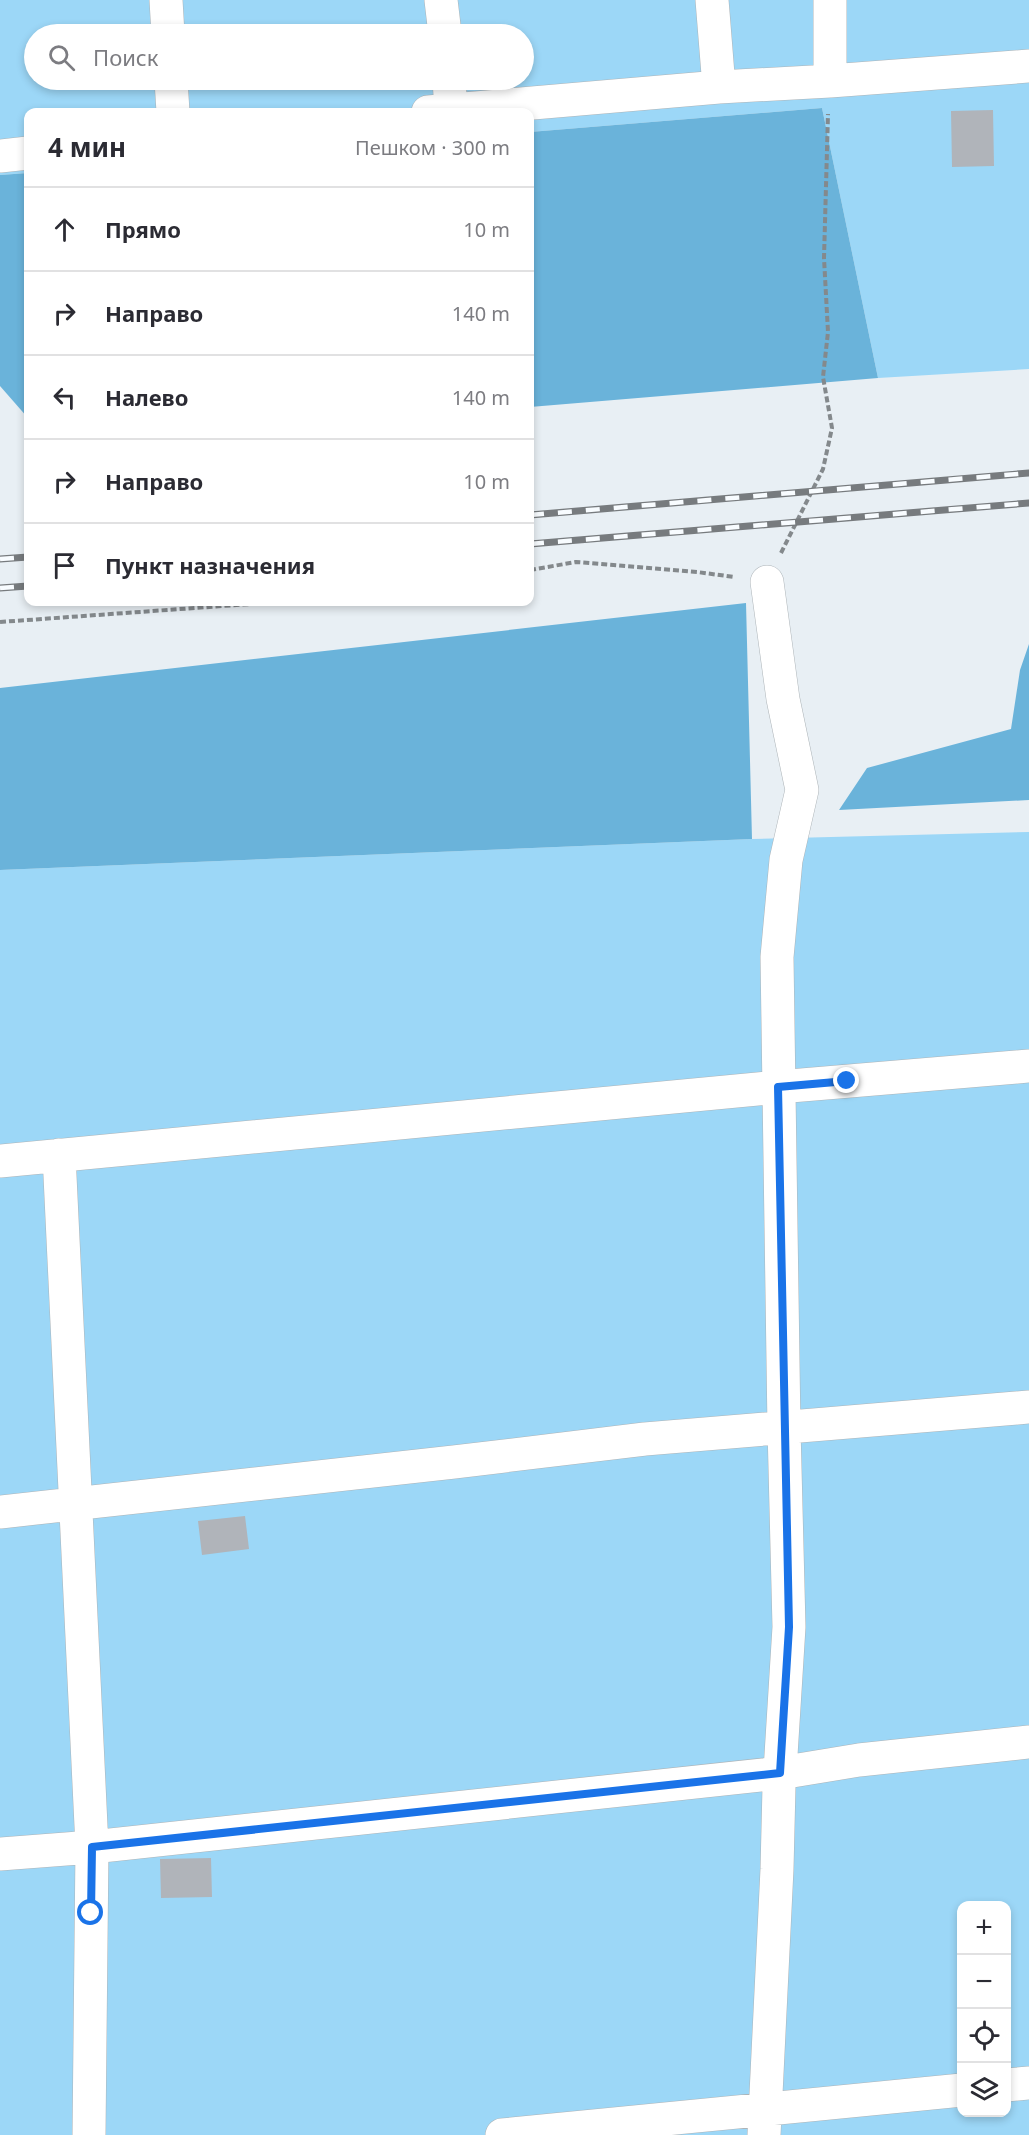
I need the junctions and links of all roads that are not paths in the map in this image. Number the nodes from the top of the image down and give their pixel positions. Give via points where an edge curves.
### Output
1 (166, 0) edge
2 (441, 0) edge
3 (712, 0) edge
4 (830, 0) edge
5 (167, 24) edge
6 (444, 24) edge
7 (1029, 66) edge
8 (830, 81) junction
9 (719, 87) junction
10 (172, 90) edge
11 (443, 101) edge
12 (173, 108) edge
13 (24, 153) edge
14 (0, 156) edge
15 (766, 582) road end
16 (1029, 1066) edge
17 (778, 1087) junction
18 (59, 1155) junction
19 (0, 1161) edge
20 (1029, 1407) edge
21 (784, 1428) junction
22 (77, 1503) junction
23 (0, 1512) edge
24 (1029, 1742) edge
25 (780, 1773) junction
26 (92, 1847) junction
27 (0, 1854) edge
28 (1029, 2083) edge
29 (1011, 2085) edge
30 (957, 2091) edge
31 (765, 2122) edge
32 (89, 2135) edge
33 (502, 2135) edge

1 - 5 lane
2 - 6 lane
3 - 9 lane
4 - 8 lane
7 - 8 lane
8 - 9 lane
9 - 11 lane
10 - 12 lane
13 - 14 lane
15 - 17 lane via 783,699 802,790 786,860 777,957
16 - 17 lane
17 - 18 lane
17 - 21 lane
18 - 19 lane
18 - 22 lane
20 - 21 lane
21 - 22 lane via 645,1439
21 - 25 lane via 789,1627
22 - 23 lane
22 - 26 lane
24 - 25 lane via 859,1760
25 - 26 lane
25 - 31 lane
26 - 27 lane
26 - 32 lane
28 - 29 lane
30 - 31 lane
31 - 33 lane

